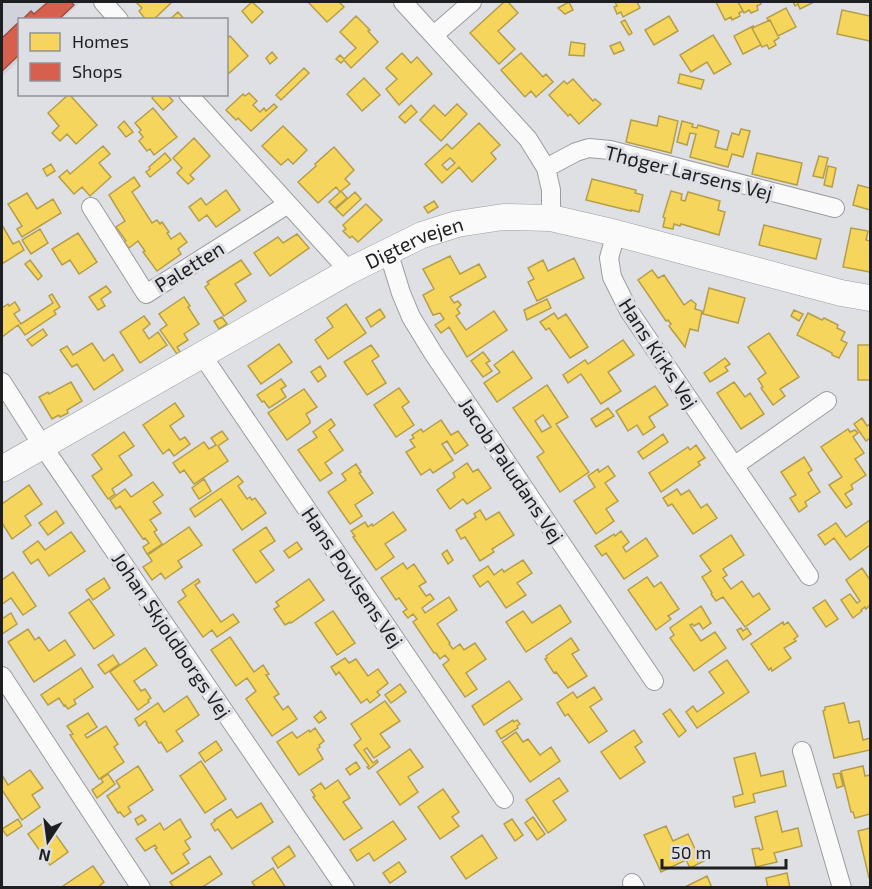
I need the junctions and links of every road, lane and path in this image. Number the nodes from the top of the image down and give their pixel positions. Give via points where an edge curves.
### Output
1 (103, 2) edge
2 (403, 2) edge
3 (472, 2) edge
4 (117, 18) edge
5 (434, 35) junction
6 (190, 96) edge
7 (546, 168) junction
8 (288, 204) junction
9 (91, 207) dead end
10 (835, 208) dead end
11 (551, 218) junction
12 (616, 233) junction
13 (388, 251) junction
14 (350, 272) junction
15 (870, 298) edge
16 (201, 355) junction
17 (2, 382) edge
18 (827, 401) dead end
19 (42, 445) junction
20 (734, 466) junction
21 (2, 469) edge
22 (808, 576) dead end
23 (2, 676) edge
24 (654, 681) dead end
25 (802, 751) dead end
26 (504, 800) dead end
27 (141, 888) edge
28 (345, 888) edge
29 (842, 888) edge

1 - 4 street
2 - 5 street
3 - 5 street
5 - 7 street via 528,139
6 - 8 street
7 - 10 street, Thøger Larsens Vej via 589,148 610,150
7 - 11 street
8 - 9 street, Paletten via 146,294
8 - 14 street
11 - 12 street, Digtervejen
11 - 13 street, Digtervejen via 503,217 457,224
12 - 15 street, Digtervejen
12 - 20 street, Hans Kirks Vej via 609,258 612,277 629,311
13 - 14 street, Digtervejen
13 - 24 street, Jacob Paludans Vej via 411,317 433,353
14 - 16 street, Digtervejen
16 - 19 street, Digtervejen
16 - 26 street, Hans Povlsens Vej
17 - 19 street, Johan Skjoldborgs Vej
18 - 20 street
19 - 21 street, Digtervejen
19 - 28 street, Johan Skjoldborgs Vej
20 - 22 street, Hans Kirks Vej
23 - 27 street
25 - 29 street

